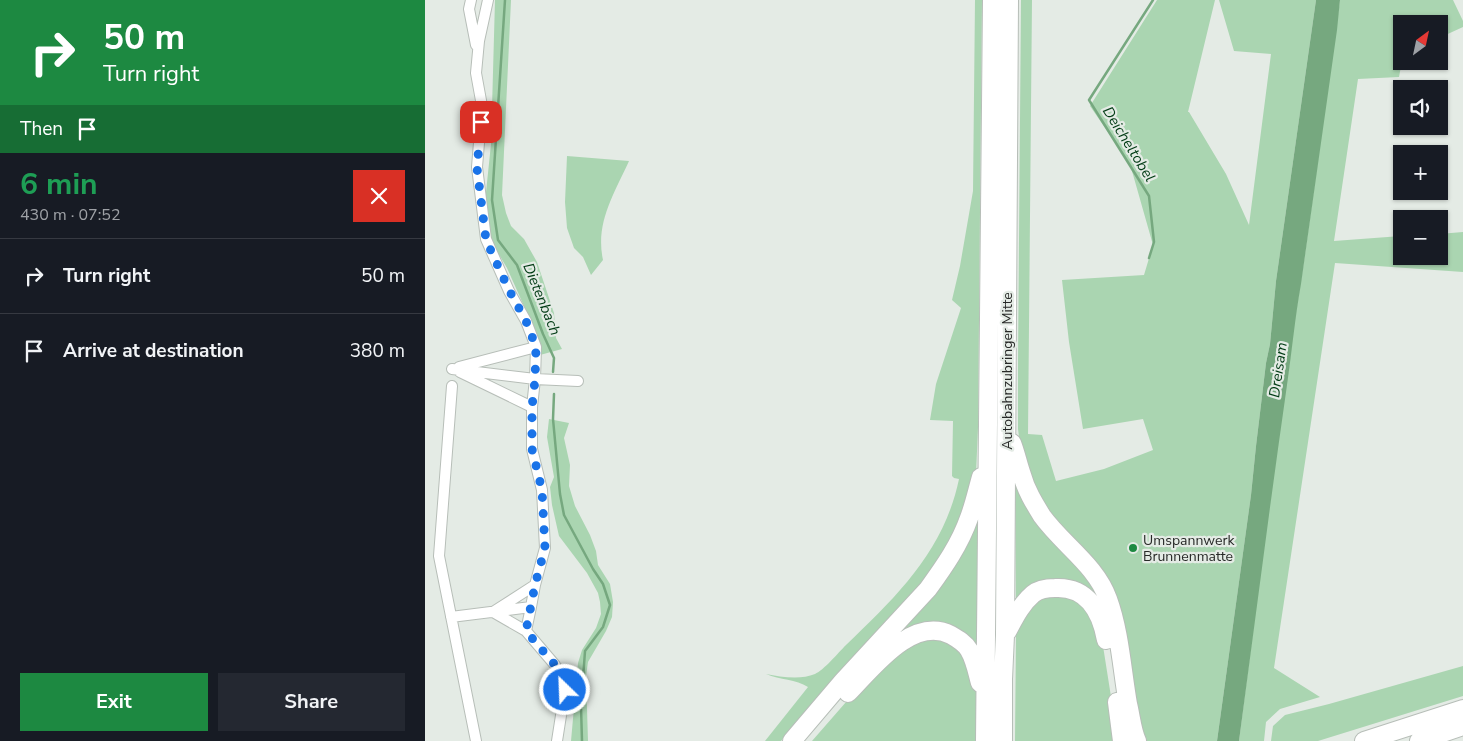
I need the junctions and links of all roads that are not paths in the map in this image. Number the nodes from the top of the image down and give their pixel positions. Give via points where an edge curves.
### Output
1 (471, 0) edge
2 (488, 0) edge
3 (992, 0) edge
4 (1009, 0) edge
5 (478, 54) junction
6 (536, 347) junction
7 (452, 369) junction
8 (535, 380) junction
9 (577, 381) dead end
10 (452, 386) dead end
11 (532, 407) junction
12 (1007, 432) junction
13 (988, 452) junction
14 (535, 585) junction
15 (531, 607) junction
16 (493, 612) junction
17 (451, 617) junction
18 (526, 631) junction
19 (1005, 635) junction
20 (985, 700) junction
21 (1463, 709) edge
22 (1463, 726) edge
23 (476, 741) edge
24 (557, 741) edge
25 (791, 741) edge
26 (806, 741) edge
27 (985, 741) edge
28 (1003, 741) edge
29 (1122, 741) edge
30 (1137, 741) edge
31 (1364, 741) edge
32 (1419, 741) edge

1 - 5 street via 469,9
2 - 5 street
3 - 13 highway, Autobahnzubringer Mitte
4 - 12 highway, Autobahnzubringer Mitte
5 - 6 street via 476,73 482,106 477,168 486,240
6 - 7 street
6 - 8 street
7 - 8 street
7 - 11 street
8 - 9 street
8 - 11 street
10 - 17 street via 439,556
11 - 14 street via 532,449 542,490 545,548
12 - 19 highway, Autobahnzubringer Mitte
12 - 30 highway via 1033,501 1054,531 1098,580 1107,598
13 - 20 highway, Autobahnzubringer Mitte
13 - 25 highway via 969,520 947,563 928,589
14 - 15 street
14 - 16 street
15 - 16 street
15 - 18 street
16 - 17 street
16 - 18 street
17 - 23 street
18 - 24 street via 555,665 565,690
19 - 28 highway, Autobahnzubringer Mitte
19 - 29 highway via 1020,608 1039,590 1065,588 1091,602 1101,618 1106,637
20 - 26 highway via 974,662 963,643 945,632 921,632 890,651
20 - 27 highway, Autobahnzubringer Mitte
21 - 31 highway
22 - 32 highway

